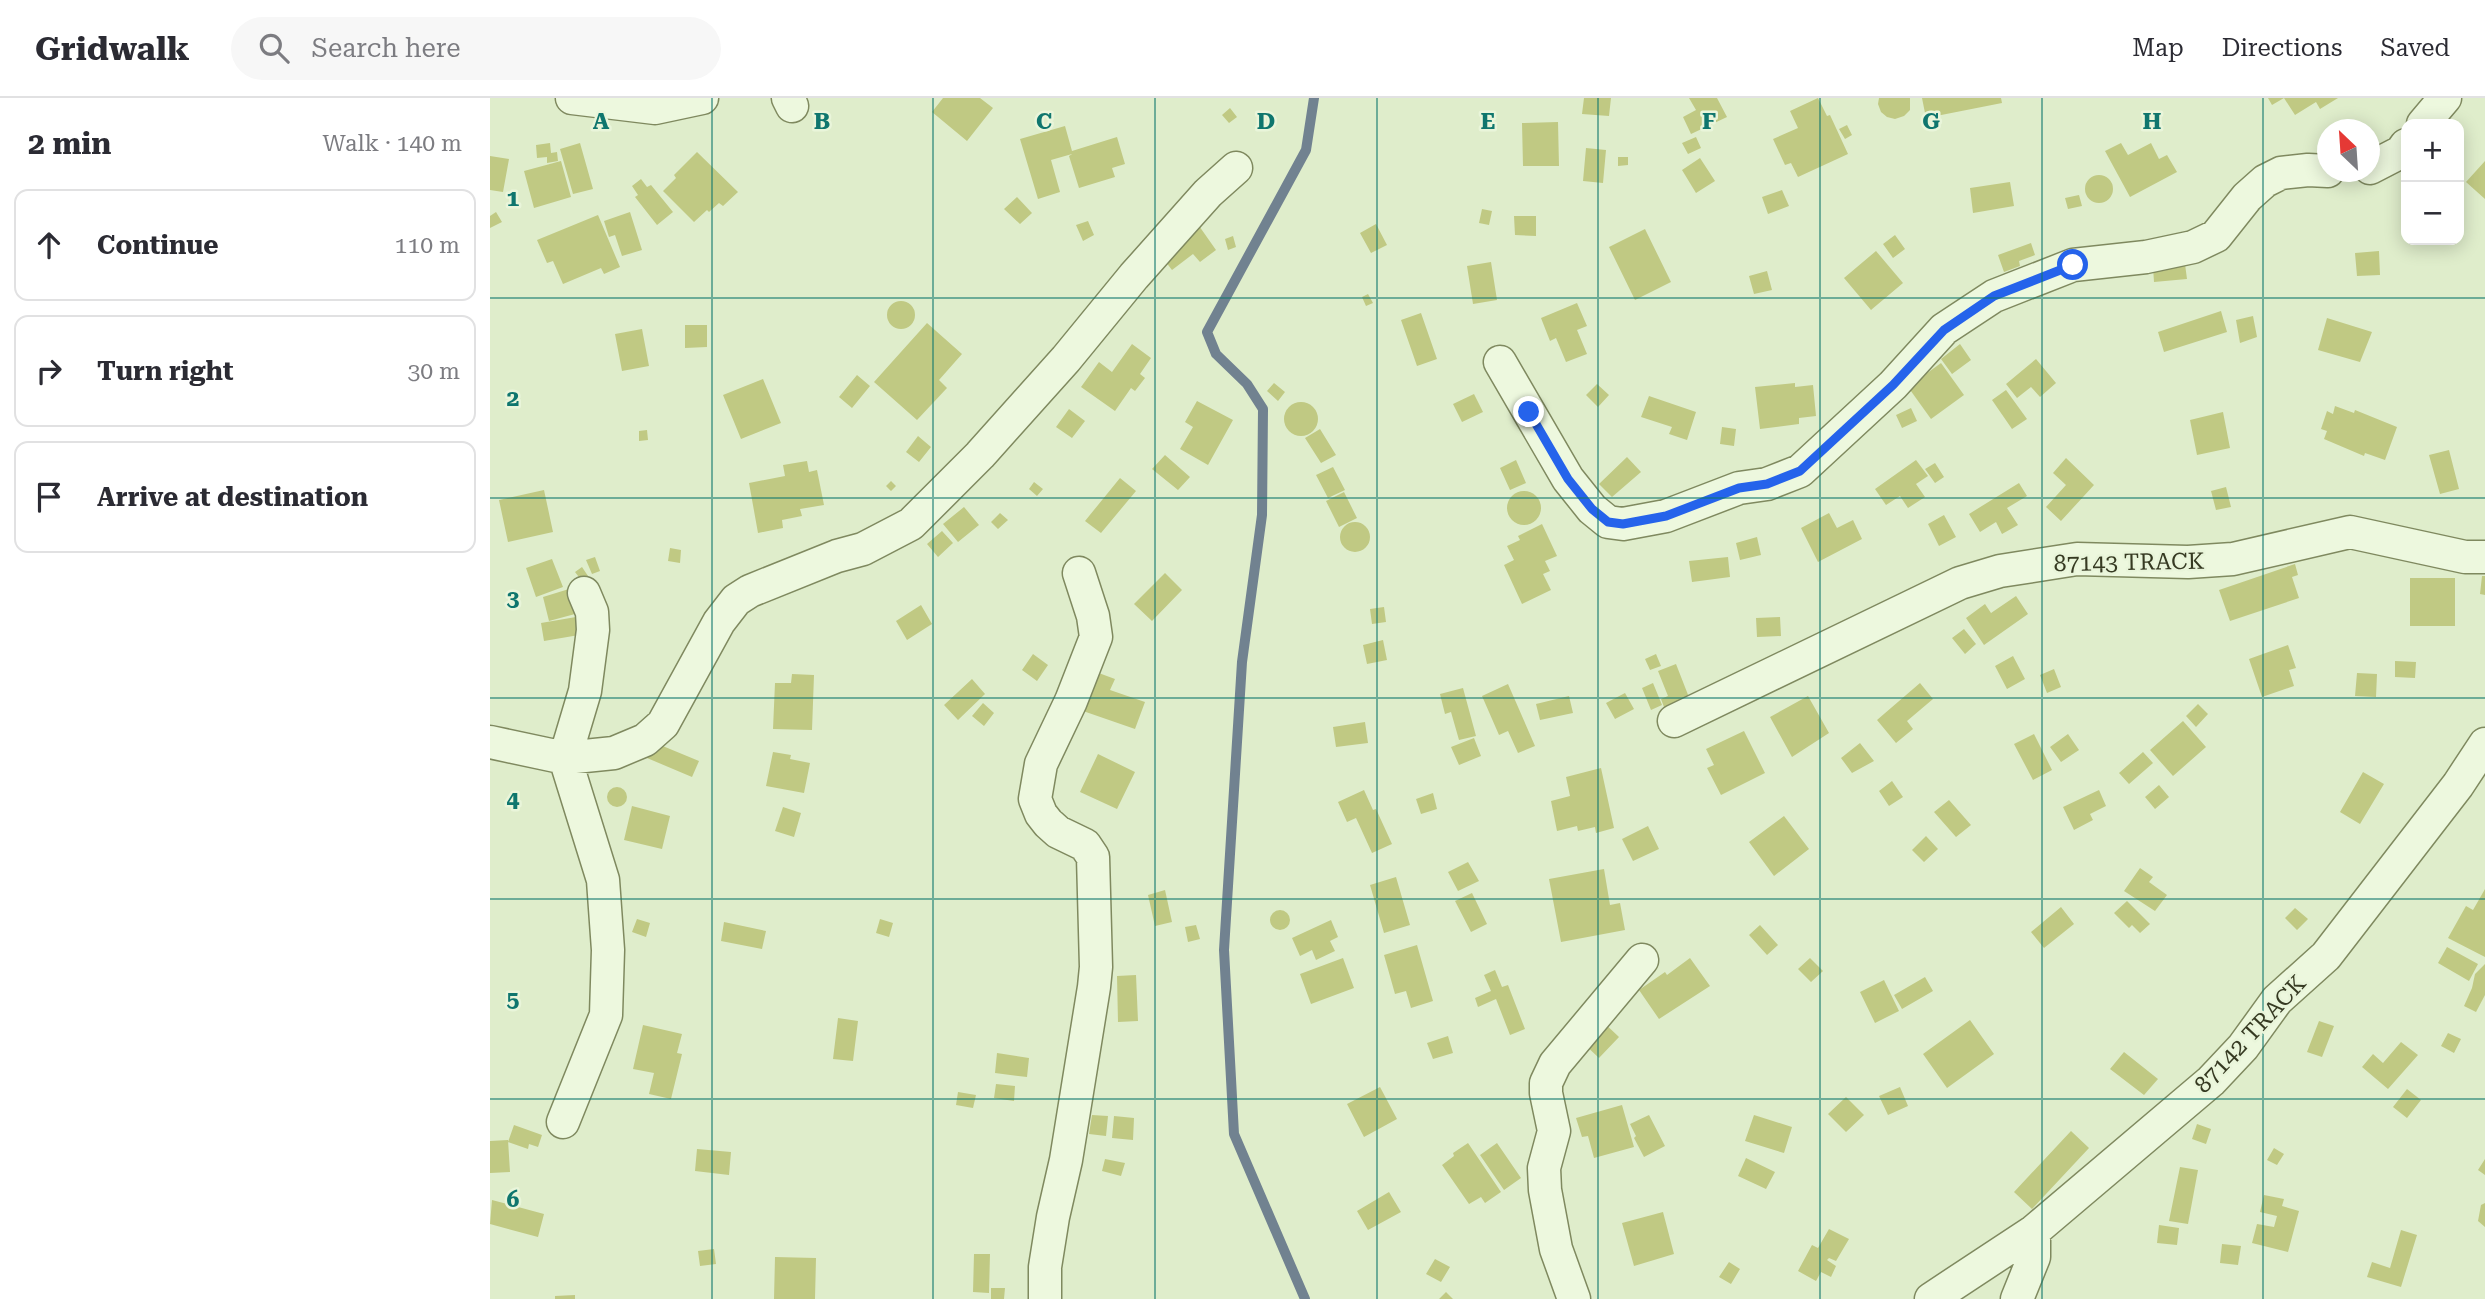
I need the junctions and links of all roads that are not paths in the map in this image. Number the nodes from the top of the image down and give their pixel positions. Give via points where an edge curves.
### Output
1 (572, 98) edge
2 (702, 98) edge
3 (2445, 98) edge
4 (2427, 119) edge
5 (2401, 152) edge
6 (2380, 163) edge
7 (1236, 168) dead end
8 (2317, 171) edge
9 (1500, 362) dead end
10 (2485, 557) edge
11 (1079, 573) dead end
12 (584, 593) dead end
13 (1674, 721) dead end
14 (490, 742) edge
15 (2485, 744) edge
16 (565, 758) junction
17 (1642, 960) dead end
18 (564, 1122) dead end
19 (2034, 1231) junction
20 (1045, 1299) edge
21 (1574, 1299) edge
22 (1931, 1299) edge
23 (2017, 1299) edge

1 - 2 street via 655,108
3 - 4 street
5 - 6 street
7 - 16 street via 1208,193 980,455 911,524 863,549 743,595 719,622 663,724 645,740 614,753
8 - 9 street via 2281,173 2265,181 2216,236 2193,247 2073,265 1994,296 1944,330 1809,465 1787,478 1739,488 1666,516 1623,524 1608,522 1592,509 1568,479
10 - 13 street, 87143 TRACK via 2350,532 2233,559 2077,559 2000,571 1960,583
11 - 20 street via 1096,637 1041,764 1035,799 1048,823 1085,845 1093,857 1096,967 1045,1267
12 - 16 street via 593,630 585,691
14 - 16 street
15 - 19 street, 87142 TRACK via 2326,956 2277,1000 2211,1081
16 - 18 street via 603,880 608,950 606,1015
17 - 21 street via 1555,1064 1546,1083 1554,1131 1544,1168 1545,1189 1556,1249
19 - 22 street, 87142 TRACK
19 - 23 street via 2034,1257

